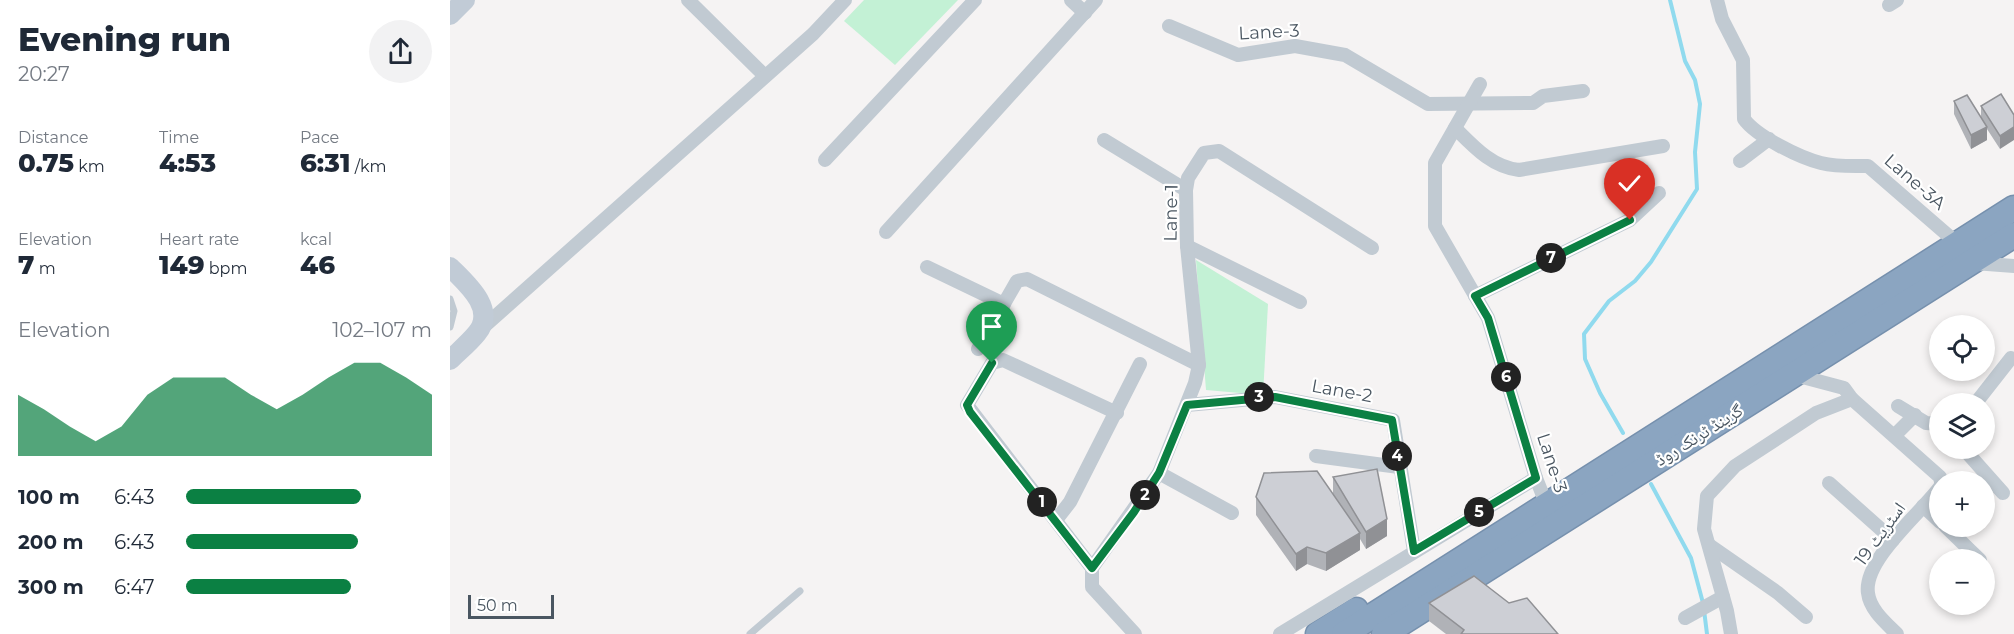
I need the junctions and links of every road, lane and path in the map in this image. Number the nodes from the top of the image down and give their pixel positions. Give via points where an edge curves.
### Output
1 (465, 0) edge
2 (845, 0) edge
3 (975, 0) edge
4 (1071, 0) edge
5 (1096, 0) edge
6 (690, 1) edge
7 (1720, 1) edge
8 (1085, 12) junction
9 (450, 15) edge
10 (1169, 26) dead end
11 (765, 76) junction
12 (1480, 84) dead end
13 (1583, 91) dead end
14 (1469, 104) junction
15 (1455, 128) junction
16 (1769, 139) junction
17 (1104, 140) dead end
18 (1663, 146) dead end
19 (825, 160) dead end
20 (1740, 161) dead end
21 (1186, 190) junction
22 (1659, 193) dead end
23 (2014, 207) edge
24 (886, 232) dead end
25 (2014, 235) edge
26 (1187, 246) junction
27 (1372, 248) dead end
28 (1964, 253) junction
29 (2014, 266) edge
30 (450, 267) edge
31 (927, 267) dead end
32 (1475, 296) junction
33 (450, 299) edge
34 (1300, 302) dead end
35 (1004, 304) junction
36 (450, 327) edge
37 (479, 332) junction
38 (978, 349) dead end
39 (2011, 357) dead end
40 (450, 360) edge
41 (1140, 364) dead end
42 (1199, 365) junction
43 (1795, 375) junction
44 (1985, 393) edge
45 (1852, 399) junction
46 (1187, 405) junction
47 (1898, 406) dead end
48 (1117, 413) junction
49 (1915, 415) junction
50 (1929, 423) edge
51 (1894, 435) junction
52 (1316, 456) dead end
53 (1973, 459) edge
54 (1399, 467) junction
55 (1933, 471) edge
56 (1159, 473) junction
57 (1536, 478) junction
58 (1829, 483) dead end
59 (2003, 493) dead end
60 (1929, 499) edge
61 (1547, 506) junction
62 (1923, 506) junction
63 (1929, 512) edge
64 (1232, 513) dead end
65 (1056, 520) junction
66 (1502, 535) junction
67 (1957, 537) edge
68 (1893, 540) junction
69 (1709, 545) junction
70 (1969, 549) edge
71 (1414, 551) junction
72 (1092, 568) junction
73 (800, 591) dead end
74 (1724, 597) junction
75 (1806, 617) dead end
76 (1685, 618) dead end
77 (750, 634) edge
78 (1135, 634) edge
79 (1280, 634) edge
80 (1318, 634) edge
81 (1344, 634) edge
82 (1384, 634) edge
83 (1731, 634) edge
84 (1897, 634) edge

1 - 9 main road
2 - 11 street
3 - 19 street
4 - 8 street
5 - 8 street
6 - 11 street
7 - 16 street, Lane-3A via 1722,19 1743,60 1744,119
8 - 24 street
10 - 14 street, Lane-3 via 1238,55 1295,46 1345,55 1428,104
11 - 37 street
12 - 14 street, Lane-3
13 - 14 street via 1543,96 1533,103
14 - 15 street, Lane-3
15 - 18 street via 1492,162 1519,170
15 - 32 street, Lane-3 via 1435,163 1435,226
16 - 20 street
16 - 28 street, Lane-3A via 1819,163 1868,166
17 - 21 street
21 - 26 street, Lane-1
21 - 27 street, Lane-1 via 1188,178 1204,153 1219,151
22 - 32 street via 1630,220
23 - 28 highway, گرینڈ ٹرنک روڈ
25 - 28 highway, گرینڈ ٹرنک روڈ
26 - 34 street
26 - 42 street, Lane-1
28 - 29 street
28 - 43 highway, گرینڈ ٹرنک روڈ
28 - 61 highway, گرینڈ ٹرنک روڈ
30 - 37 main road via 475,291 483,310
31 - 35 street
32 - 57 street, Lane-3 via 1488,318
33 - 36 lane via 454,311
35 - 38 street
35 - 42 street via 1017,281 1027,279
37 - 40 main road
39 - 44 street
41 - 48 street
42 - 46 street, Lane-1
43 - 45 street via 1844,388
43 - 82 highway, گرینڈ ٹرنک روڈ
45 - 51 street
45 - 69 street via 1816,413 1735,466 1707,496 1704,529
46 - 54 street, Lane-2 via 1275,397 1386,417 1392,420
46 - 56 street, Lane-1
47 - 49 street
48 - 65 street via 1070,502
48 - 65 street via 1003,360 992,363 967,405
49 - 50 street
49 - 51 street
51 - 55 street
52 - 54 street
53 - 59 street
54 - 71 street, Lane-2
56 - 64 street
56 - 72 street, Lane-1
57 - 61 street, Lane-3
57 - 71 street
58 - 68 street
60 - 62 street, اسٹریٹ 19
61 - 66 highway, گرینڈ ٹرنک روڈ
62 - 63 street
62 - 68 street, اسٹریٹ 19
65 - 72 street
66 - 80 highway, گرینڈ ٹرنک روڈ via 1417,574
66 - 81 highway, گرینڈ ٹرنک روڈ
67 - 70 street
68 - 84 street, اسٹریٹ 19 via 1867,583 1873,607
69 - 74 street
69 - 75 street
71 - 79 street
72 - 78 street via 1092,586
73 - 77 lane
74 - 76 street
74 - 83 street

